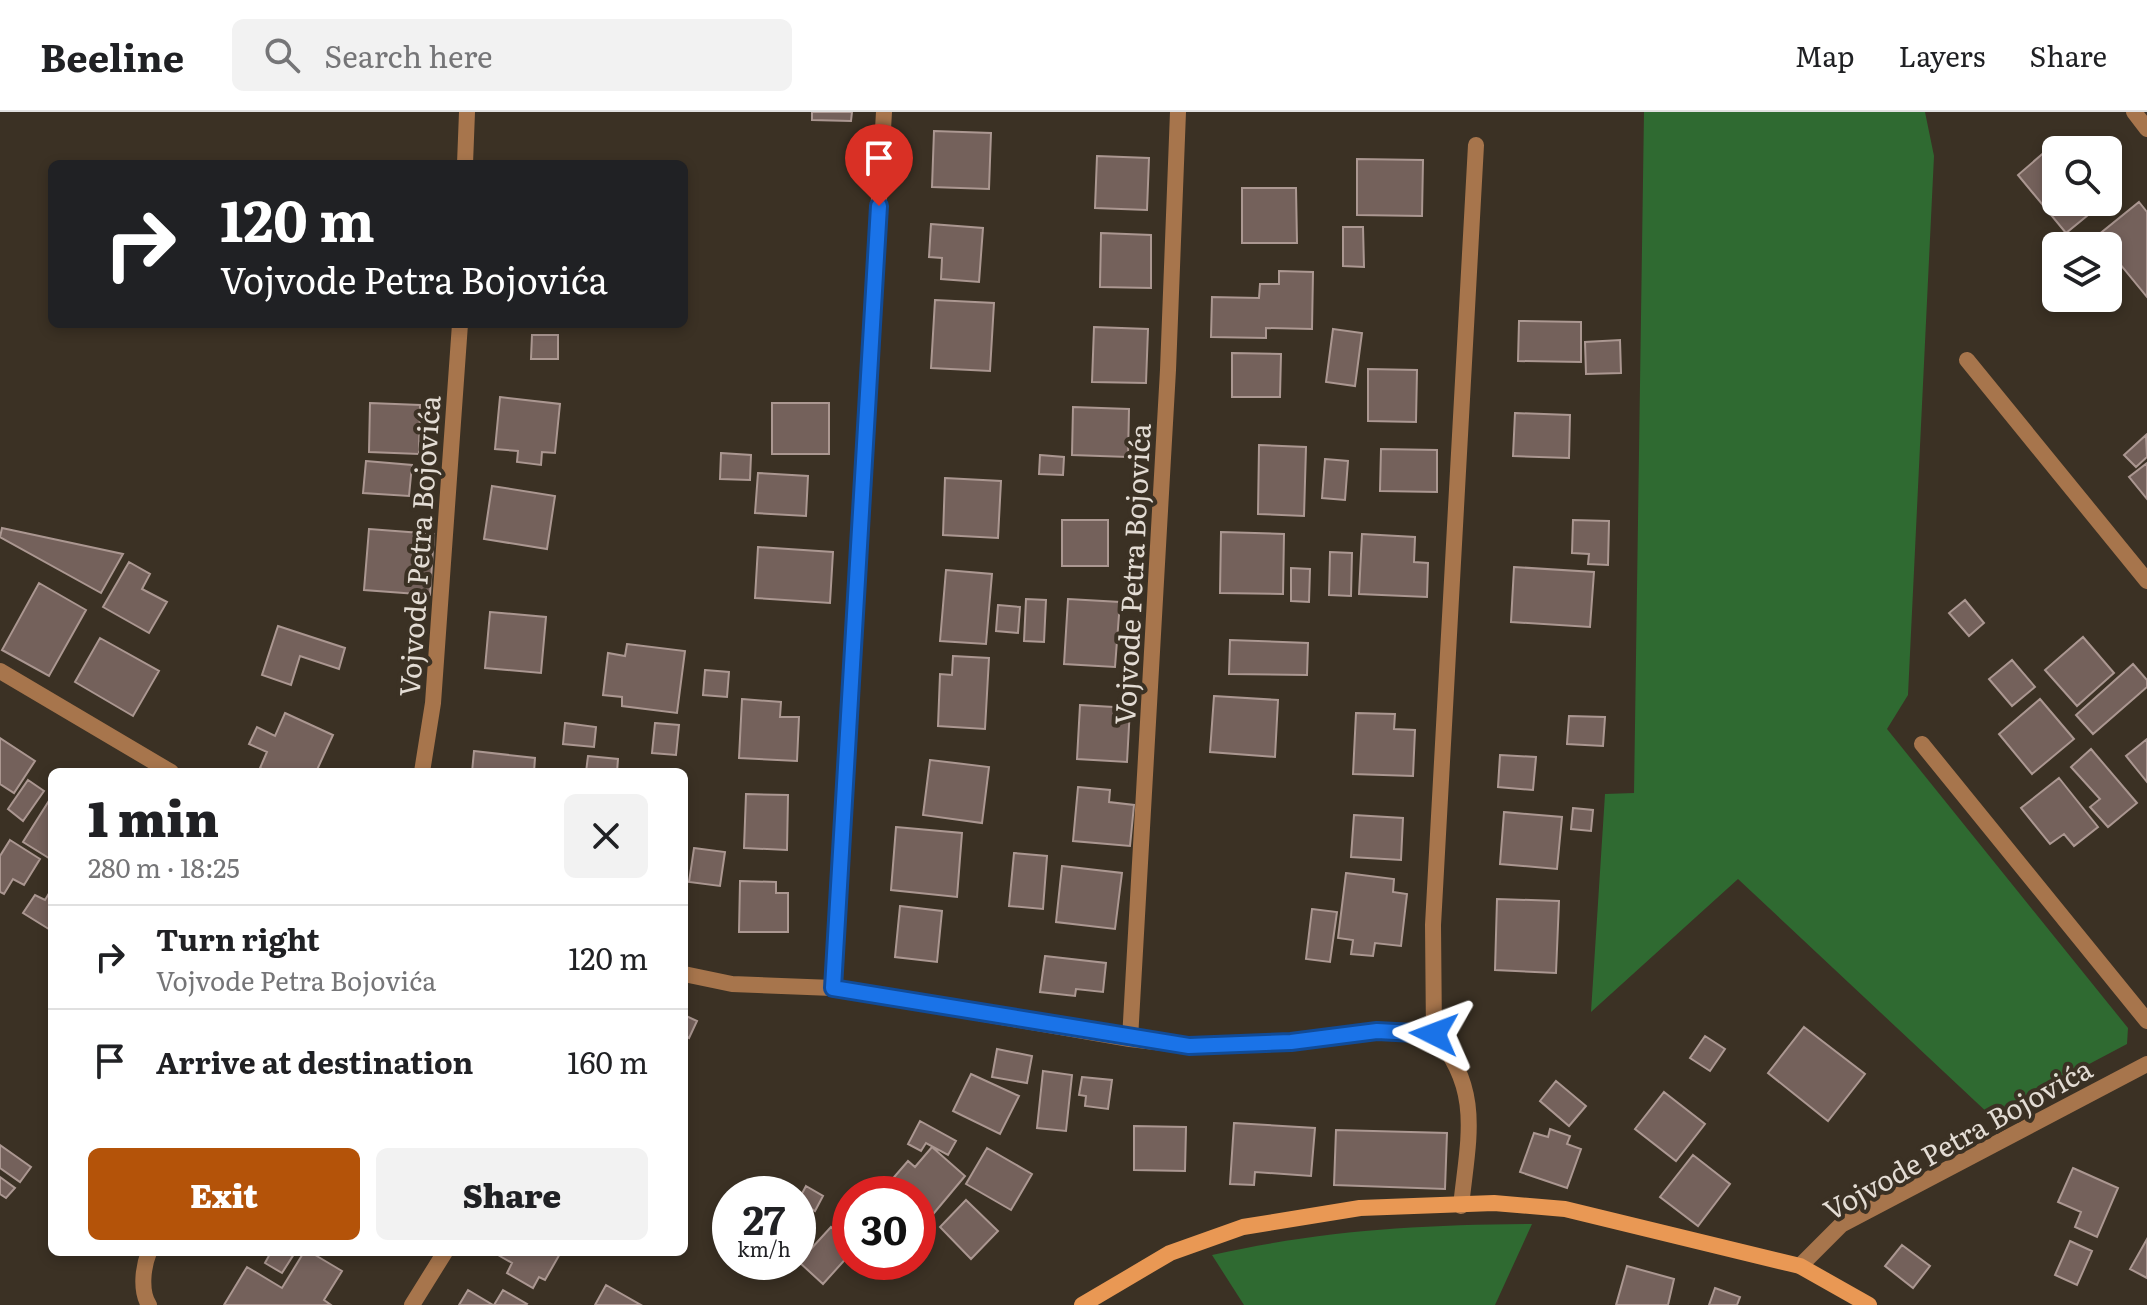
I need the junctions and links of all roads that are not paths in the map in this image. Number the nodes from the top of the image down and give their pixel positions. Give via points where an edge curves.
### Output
1 (467, 112) edge
2 (884, 112) edge
3 (1178, 112) edge
4 (2134, 112) edge
5 (2147, 129) edge
6 (1476, 145) dead end
7 (465, 160) edge
8 (460, 328) edge
9 (1967, 360) dead end
10 (2147, 581) edge
11 (0, 671) edge
12 (1922, 744) dead end
13 (164, 768) edge
14 (423, 768) edge
15 (688, 975) edge
16 (833, 988) junction
17 (2147, 1021) edge
18 (1434, 1034) junction
19 (1130, 1039) junction
20 (2147, 1064) edge
21 (1461, 1206) junction
22 (148, 1256) edge
23 (443, 1256) edge
24 (1800, 1266) junction
25 (149, 1305) edge
26 (412, 1305) edge
27 (1082, 1305) edge
28 (1869, 1305) edge

1 - 7 street
2 - 16 street
3 - 19 street, Vojvode Petra Bojovića via 1168,386
4 - 5 street
6 - 18 street via 1433,925
8 - 14 street, Vojvode Petra Bojovića via 433,703
9 - 10 street
11 - 13 street
12 - 17 street
15 - 16 street via 732,984
16 - 19 street
18 - 19 street via 1377,1031 1291,1042 1189,1046
18 - 21 street via 1468,1094
20 - 24 street, Vojvode Petra Bojovića via 1841,1225
21 - 24 street via 1565,1209
21 - 27 street via 1360,1208 1243,1227 1170,1253
22 - 25 street via 144,1297
23 - 26 street
24 - 28 street

